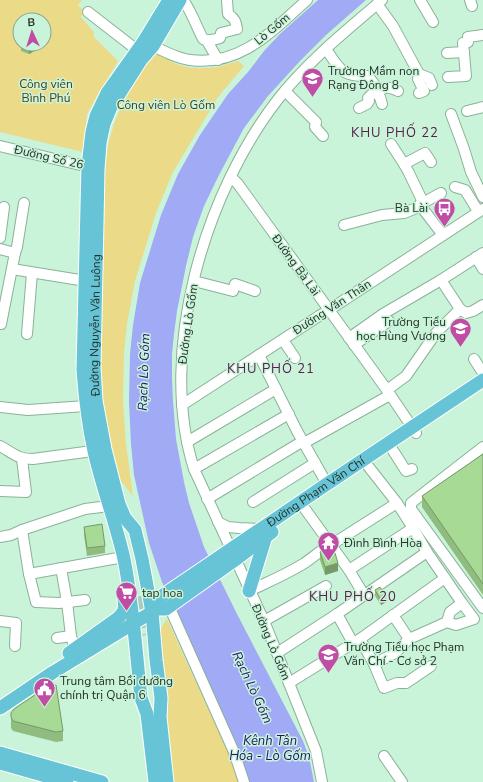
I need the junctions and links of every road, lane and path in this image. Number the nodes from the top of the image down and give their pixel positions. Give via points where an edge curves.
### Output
1 (169, 0) edge
2 (182, 0) edge
3 (227, 0) edge
4 (306, 0) edge
5 (420, 0) edge
6 (380, 2) edge
7 (88, 12) dead end
8 (433, 22) dead end
9 (483, 35) edge
10 (207, 41) junction
11 (145, 45) junction
12 (326, 49) junction
13 (464, 52) junction
14 (447, 53) dead end
15 (218, 60) junction
16 (419, 74) junction
17 (448, 77) dead end
18 (432, 85) dead end
19 (285, 91) junction
20 (378, 91) junction
21 (398, 91) dead end
22 (419, 93) dead end
23 (382, 104) dead end
24 (483, 107) edge
25 (359, 108) dead end
26 (467, 112) dead end
27 (451, 114) dead end
28 (323, 136) dead end
29 (391, 144) dead end
30 (0, 146) edge
31 (431, 162) dead end
32 (404, 164) junction
33 (93, 167) junction
34 (231, 177) junction
35 (455, 187) dead end
36 (441, 193) dead end
37 (483, 197) edge
38 (24, 204) dead end
39 (421, 204) junction
40 (4, 207) dead end
41 (481, 210) edge
42 (344, 225) dead end
43 (443, 235) junction
44 (0, 238) edge
45 (0, 249) edge
46 (15, 253) junction
47 (480, 255) edge
48 (483, 269) edge
49 (32, 273) junction
50 (7, 275) edge
51 (441, 280) junction
52 (194, 281) junction
53 (91, 282) junction
54 (255, 291) dead end
55 (483, 304) edge
56 (460, 309) junction
57 (329, 310) junction
58 (389, 321) dead end
59 (1, 324) edge
60 (27, 334) dead end
61 (283, 340) junction
62 (352, 342) junction
63 (259, 355) junction
64 (295, 358) dead end
65 (474, 359) dead end
66 (483, 373) edge
67 (483, 380) edge
68 (483, 388) edge
69 (276, 389) junction
70 (388, 392) junction
71 (86, 406) junction
72 (182, 406) junction
73 (0, 407) edge
74 (288, 414) junction
75 (414, 430) junction
76 (187, 442) junction
77 (304, 442) junction
78 (0, 446) edge
79 (483, 447) edge
80 (392, 449) junction
81 (100, 450) junction
82 (22, 459) junction
83 (315, 463) junction
84 (368, 466) junction
85 (194, 469) junction
86 (412, 469) dead end
87 (327, 484) junction
88 (0, 491) edge
89 (207, 499) junction
90 (253, 502) dead end
91 (397, 503) junction
92 (109, 506) junction
93 (305, 509) junction
94 (119, 519) junction
95 (218, 522) junction
96 (413, 528) junction
97 (22, 530) junction
98 (264, 532) junction
99 (0, 537) edge
100 (331, 545) junction
101 (427, 552) junction
102 (118, 558) junction
103 (228, 558) junction
104 (61, 568) junction
105 (349, 570) junction
106 (29, 574) junction
107 (445, 578) junction
108 (326, 586) dead end
109 (249, 590) junction
110 (139, 596) tunnel mouth
111 (364, 596) junction
112 (85, 600) dead end
113 (68, 602) junction
114 (462, 604) junction
115 (161, 608) junction
116 (483, 608) edge
117 (337, 614) junction
118 (393, 615) junction
119 (264, 620) junction
120 (0, 621) edge
121 (447, 622) junction
122 (133, 624) junction
123 (71, 636) junction
124 (58, 638) dead end
125 (409, 639) junction
126 (356, 641) junction
127 (15, 646) dead end
128 (75, 649) junction
129 (277, 653) junction
130 (374, 664) junction
131 (431, 666) dead end
132 (52, 673) junction
133 (289, 683) junction
134 (0, 708) edge
135 (146, 714) junction
136 (160, 717) junction
137 (0, 753) edge
138 (384, 756) dead end
139 (0, 763) edge
140 (67, 782) edge
141 (102, 782) edge
142 (155, 782) edge
143 (168, 782) edge
144 (244, 782) edge
145 (322, 782) edge
146 (402, 782) edge

1 - 11 main road, Đường Nguyễn Văn Luông
2 - 10 street via 192,14 203,40
2 - 11 main road, Đường Nguyễn Văn Luông
3 - 10 street via 228,14 236,21 237,29 221,33 220,38
4 - 15 street, Lò Gốm via 261,40 246,50
5 - 8 street
6 - 12 street, Đường Lò Gốm
6 - 16 street
7 - 11 street, Lò Gốm
9 - 13 street via 468,38 468,42 463,43
10 - 15 street
11 - 15 street, Lò Gốm via 189,60
11 - 33 main road, Đường Nguyễn Văn Luông via 141,60 111,107
12 - 19 street, Đường Lò Gốm
12 - 20 street via 342,71 356,77 368,76
13 - 14 street
13 - 17 street via 466,76
16 - 18 street via 429,78
16 - 22 street via 418,79 424,91
19 - 28 street via 316,122 315,127
19 - 34 street, Đường Lò Gốm via 256,130
20 - 21 street via 385,88
20 - 23 street
20 - 25 street via 371,94 367,104
24 - 26 street
27 - 37 street via 471,172
29 - 32 street
30 - 33 street, Đường Số 26
31 - 32 street via 425,153
32 - 39 street via 421,198
33 - 53 main road, Đường Nguyễn Văn Luông
34 - 52 street, Đường Lò Gốm via 211,224
34 - 57 street, Đường Bà Lài
35 - 41 street via 465,190
36 - 39 street
38 - 46 street
39 - 42 street via 404,213 382,215
39 - 43 street
40 - 44 street
41 - 43 street, Đường Văn Thân
43 - 57 street, Đường Văn Thân
45 - 46 street
46 - 50 street
47 - 48 street
47 - 51 street
49 - 50 street
49 - 53 street
49 - 60 street
50 - 59 street
51 - 56 street
51 - 62 street via 383,314
52 - 54 street via 233,292 235,284
52 - 72 street, Đường Lò Gốm via 182,350
53 - 71 main road, Đường Nguyễn Văn Luông via 84,370
53 - 81 main road, Đường Nguyễn Văn Luông
55 - 56 street via 466,313
56 - 70 street via 436,332 406,376
57 - 61 street, Đường Văn Thân
57 - 62 street, Đường Bà Lài
58 - 62 street
61 - 63 street, Đường Văn Thân
61 - 64 street
62 - 70 street, Đường Bà Lài
63 - 69 street
63 - 72 street, Đường Văn Thân
65 - 66 street
67 - 75 main road, Đường Phạm Văn Chí
68 - 75 main road, Đường Phạm Văn Chí
69 - 74 street
69 - 76 street
70 - 75 street, Đường Bà Lài
70 - 77 street
71 - 73 street via 28,410
71 - 81 main road, Đường Nguyễn Văn Luông
72 - 76 street, Đường Lò Gốm
74 - 77 street
74 - 85 street
75 - 80 main road, Đường Phạm Văn Chí
75 - 87 main road, Đường Phạm Văn Chí
76 - 85 street, Đường Lò Gốm
77 - 83 street
77 - 89 street
78 - 82 street
79 - 116 street via 410,503 411,509
80 - 84 main road, Đường Phạm Văn Chí
80 - 86 street via 406,471
81 - 82 street via 33,460
81 - 92 main road, Đường Nguyễn Văn Luông
81 - 94 main road, Đường Nguyễn Văn Luông via 119,504
82 - 88 street via 26,492
83 - 87 street
83 - 90 street
84 - 91 street
84 - 93 main road, Đường Phạm Văn Chí
85 - 89 street, Đường Lò Gốm
87 - 98 main road, Đường Phạm Văn Chí
89 - 95 street, Đường Lò Gốm
91 - 96 street
91 - 100 street
92 - 94 main road, Đường Nguyễn Văn Luông
92 - 97 street via 86,509
93 - 98 main road, Đường Phạm Văn Chí
93 - 100 street
94 - 102 main road via 113,530
94 - 110 main road via 119,530
94 - 115 main road, Đường Nguyễn Văn Luông via 135,530 142,559
94 - 122 main road, Đường Nguyễn Văn Luông
95 - 98 street via 228,527
95 - 103 street, Đường Lò Gốm
96 - 101 street
96 - 105 street
97 - 99 street
97 - 106 street
98 - 103 main road, Đường Phạm Văn Chí
98 - 109 main road
100 - 105 street
100 - 109 street via 282,576
101 - 107 street
101 - 111 street
102 - 104 street
102 - 128 main road via 123,582 124,613
103 - 109 street, Đường Lò Gốm
103 - 115 main road, Đường Phạm Văn Chí
104 - 106 street
104 - 113 street
105 - 111 street
106 - 113 street via 36,602
107 - 114 street
107 - 118 street
108 - 119 street
109 - 119 street, Đường Lò Gốm
111 - 117 street
112 - 113 street
113 - 123 street
114 - 121 street via 450,612
114 - 121 street via 474,619 456,625
115 - 122 main road, Đường Phạm Văn Chí
115 - 136 main road, Đường Nguyễn Văn Luông via 156,660 161,698
115 - 144 street via 234,752
117 - 126 street
117 - 129 street
118 - 125 street
118 - 126 street
119 - 129 street, Đường Lò Gốm
120 - 127 street via 16,623
121 - 125 street
122 - 132 main road, Đường Phạm Văn Chí
122 - 135 main road, Đường Nguyễn Văn Luông via 141,698
123 - 124 street
123 - 128 street
125 - 130 street via 395,653
126 - 130 street
126 - 133 street
128 - 132 main road via 56,662
129 - 133 street, Đường Lò Gốm
130 - 131 street via 384,688 406,682
132 - 134 main road, Đường Phạm Văn Chí
132 - 135 main road via 68,674 119,638 125,639 130,648 137,703
133 - 145 street, Đường Lò Gốm via 311,736
135 - 136 main road via 149,699 144,635 154,698
135 - 142 main road, Đường Nguyễn Văn Luông
136 - 143 main road, Đường Nguyễn Văn Luông
137 - 141 main road
138 - 146 street
139 - 140 main road

